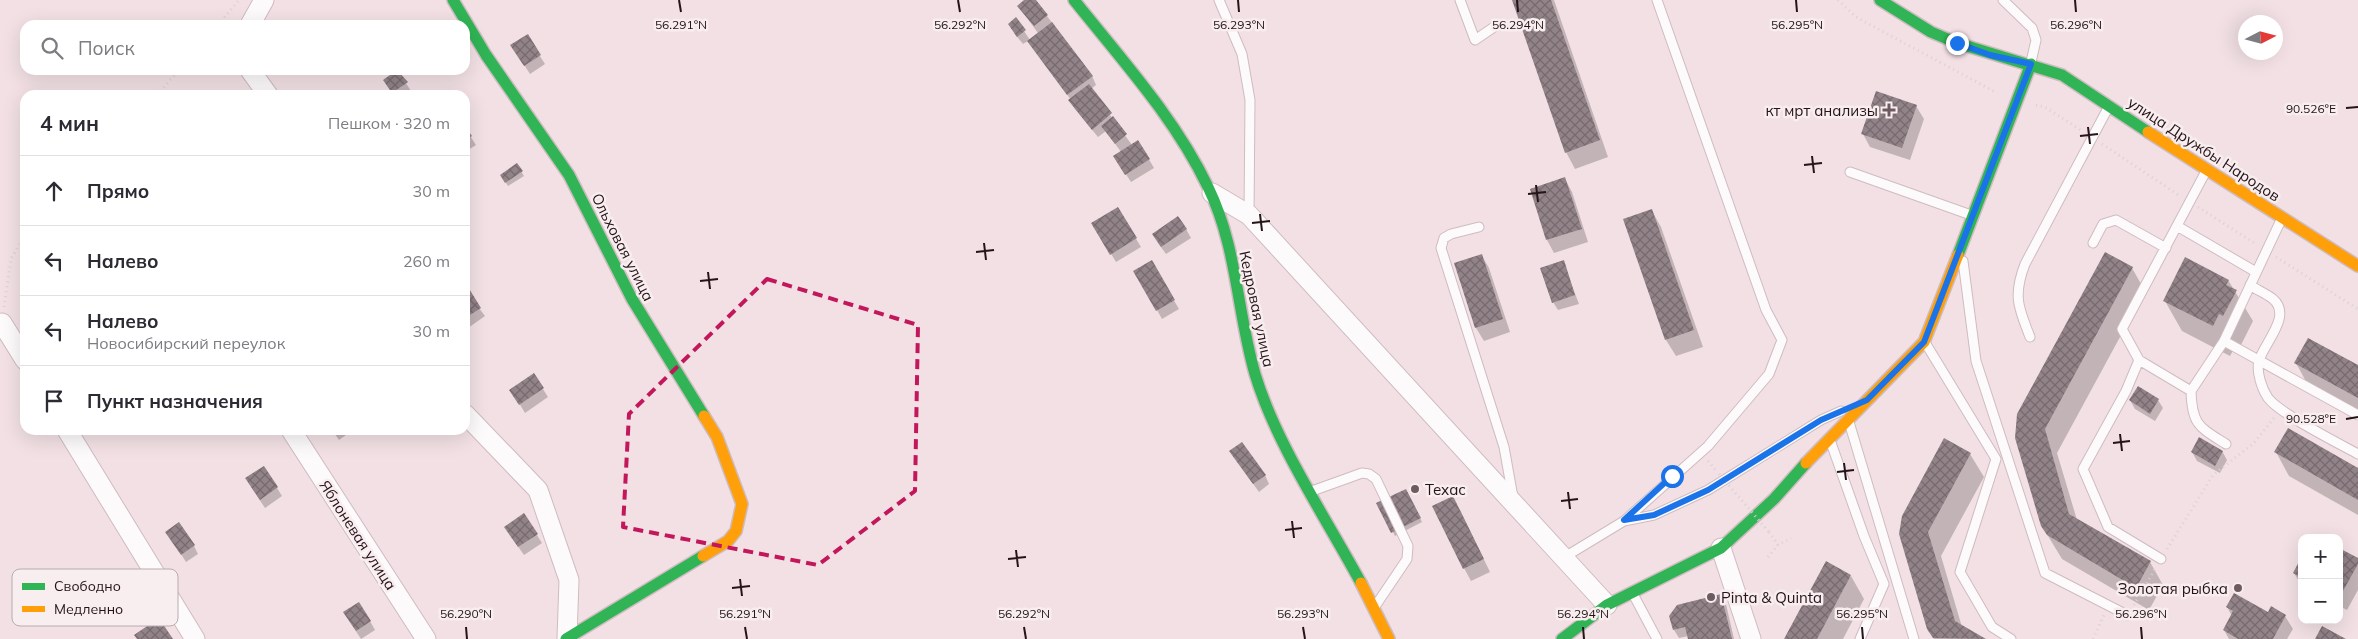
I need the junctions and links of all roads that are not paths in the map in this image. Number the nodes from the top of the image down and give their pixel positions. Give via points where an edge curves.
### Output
1 (264, 0) edge
2 (452, 0) edge
3 (1074, 0) edge
4 (1219, 0) edge
5 (1460, 0) edge
6 (1657, 0) edge
7 (1880, 0) edge
8 (2002, 0) edge
9 (253, 20) edge
10 (464, 20) edge
11 (1494, 27) dead end
12 (470, 29) edge
13 (2031, 64) junction
14 (254, 75) edge
15 (264, 90) edge
16 (2110, 106) junction
17 (2207, 171) junction
18 (1850, 172) dead end
19 (1212, 192) junction
20 (1248, 215) junction
21 (1973, 216) junction
22 (2282, 217) junction
23 (2177, 226) junction
24 (1479, 227) dead end
25 (1961, 244) junction
26 (2093, 244) dead end
27 (2166, 248) junction
28 (2358, 266) edge
29 (2256, 272) junction
30 (2250, 285) junction
31 (2, 323) road end
32 (2030, 337) dead end
33 (2224, 341) junction
34 (1924, 342) junction
35 (20, 352) edge
36 (2139, 360) junction
37 (2259, 360) junction
38 (2191, 391) junction
39 (1867, 400) junction
40 (2358, 415) edge
41 (470, 419) edge
42 (1848, 419) junction
43 (71, 435) edge
44 (294, 435) edge
45 (1829, 437) junction
46 (2226, 444) dead end
47 (2358, 454) edge
48 (1310, 492) junction
49 (1514, 504) junction
50 (1624, 520) junction
51 (1721, 548) junction
52 (1563, 558) junction
53 (2161, 559) road end
54 (152, 569) edge
55 (1633, 594) junction
56 (1607, 605) junction
57 (1374, 607) junction
58 (178, 611) edge
59 (2127, 615) road end
60 (566, 638) edge
61 (195, 639) edge
62 (426, 639) edge
63 (1389, 639) edge
64 (1562, 639) edge
65 (1657, 639) edge
66 (1751, 639) edge
67 (1860, 639) edge
68 (1914, 639) edge
69 (2011, 639) edge

1 - 9 street
2 - 10 street, Ольховая улица
3 - 19 street, Кедровая улица via 1156,105
4 - 20 lane via 1242,54 1250,100
5 - 11 lane via 1475,40
6 - 50 lane via 1766,310 1782,340 1769,374 1708,446
7 - 13 street, улица Дружбы Народов via 1931,32 1990,55
8 - 13 lane via 2032,28 2036,40
12 - 60 street, Ольховая улица via 569,175 632,299 717,437 742,504 736,531 728,542
13 - 16 street, улица Дружбы Народов via 2062,75
13 - 21 street
14 - 15 street
16 - 17 street, улица Дружбы Народов
16 - 32 lane via 2018,281 2018,307
17 - 22 street, улица Дружбы Народов
17 - 23 lane
18 - 21 lane
19 - 20 street
19 - 48 street, Кедровая улица via 1228,240 1262,394
20 - 49 street
21 - 25 street
22 - 28 street, улица Дружбы Народов
22 - 29 lane
23 - 27 lane
23 - 29 lane
24 - 49 lane via 1451,234 1444,238 1442,248 1504,447
25 - 34 street
25 - 59 lane via 1976,361 2045,573
26 - 27 lane via 2103,224 2116,220
27 - 36 lane via 2122,329
29 - 30 lane
30 - 33 lane
30 - 37 lane via 2274,300 2278,308 2277,326
31 - 35 street
33 - 37 lane
33 - 38 lane
34 - 39 street
34 - 69 lane via 1996,459 1960,572 1992,627
36 - 38 lane
36 - 53 lane via 2126,391 2083,469 2108,526
37 - 40 lane
37 - 47 lane via 2262,386 2268,398 2280,409
38 - 46 lane via 2192,411 2201,428
39 - 42 street
39 - 50 lane via 1821,420 1708,490 1654,515
41 - 60 street via 538,490 569,580
42 - 45 street
42 - 68 lane
43 - 54 street
44 - 62 street, Яблоневая улица
45 - 51 street via 1774,499
45 - 67 lane via 1884,584
48 - 57 street, Кедровая улица
48 - 57 lane via 1362,473 1376,479 1409,553
49 - 52 street
50 - 52 lane
51 - 55 street
51 - 66 street
52 - 56 street
55 - 56 street
55 - 65 lane
56 - 64 street
57 - 63 street, Кедровая улица
58 - 61 street

